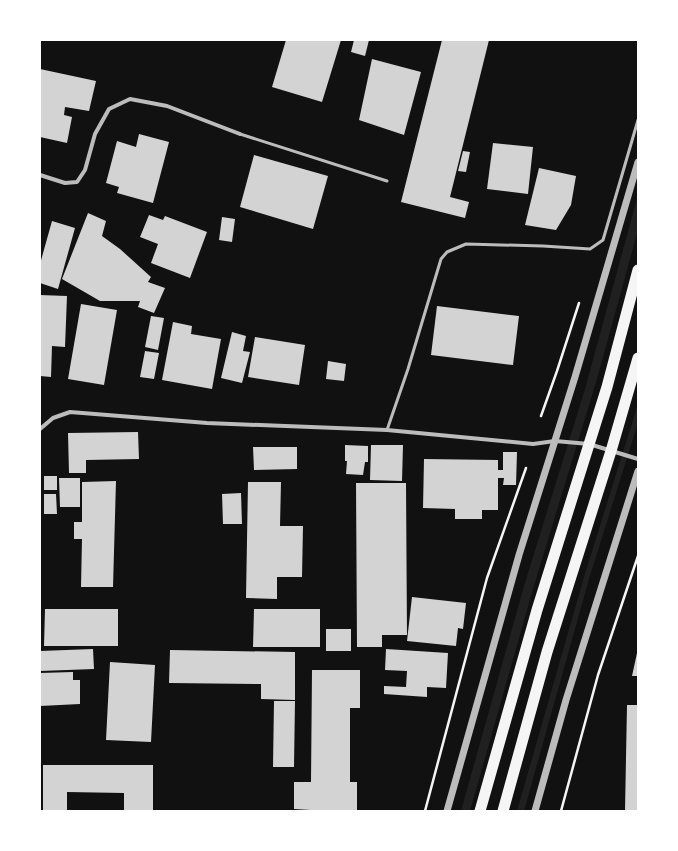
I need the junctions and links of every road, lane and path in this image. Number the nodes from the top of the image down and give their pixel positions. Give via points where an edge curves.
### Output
1 (638, 120) edge
2 (240, 134) joint
3 (638, 162) edge
4 (40, 175) edge
5 (387, 181) dead end
6 (638, 270) edge
7 (638, 358) edge
8 (40, 429) edge
9 (387, 430) junction
10 (555, 441) junction
11 (589, 444) junction
12 (611, 451) junction
13 (638, 459) edge
14 (526, 468) dead end
15 (638, 471) edge
16 (638, 556) edge
17 (425, 811) edge
18 (447, 811) edge
19 (480, 811) edge
20 (503, 811) edge
21 (535, 811) edge
22 (561, 811) edge

1 - 9 lane via 603,240 590,249 466,244 447,252 440,259
2 - 4 street via 166,106 130,99 109,109 95,134 85,170 77,182 65,183
2 - 5 lane
3 - 10 street
6 - 11 highway via 607,388
7 - 12 highway
8 - 9 street via 53,418 70,412 207,423
9 - 10 street via 533,444
10 - 11 street
10 - 18 street via 519,555
11 - 12 street
11 - 19 highway via 537,610
12 - 13 street
12 - 20 highway via 547,652
14 - 17 path via 487,578
15 - 21 street via 566,700
16 - 22 path via 598,675

